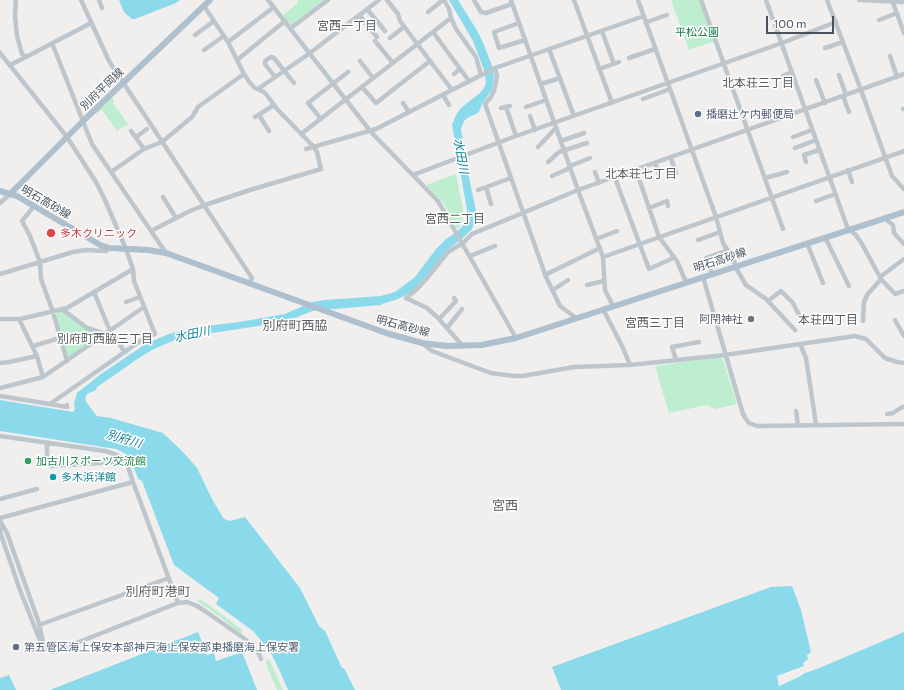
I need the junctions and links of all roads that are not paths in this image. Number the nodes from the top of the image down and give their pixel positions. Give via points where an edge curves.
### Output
1 (16, 0) edge
2 (81, 0) edge
3 (99, 0) edge
4 (210, 0) edge
5 (268, 0) edge
6 (328, 0) edge
7 (379, 0) edge
8 (387, 0) edge
9 (443, 0) edge
10 (474, 0) edge
11 (574, 0) edge
12 (638, 0) edge
13 (701, 0) edge
14 (766, 0) edge
15 (827, 0) edge
16 (859, 0) edge
17 (893, 1) edge
18 (512, 2) edge
19 (904, 2) edge
20 (469, 4) dead end
21 (204, 6) junction
22 (274, 7) junction
23 (102, 8) dead end
24 (367, 9) junction
25 (428, 12) dead end
26 (897, 13) junction
27 (359, 15) junction
28 (668, 15) dead end
29 (644, 16) junction
30 (451, 18) junction
31 (879, 20) dead end
32 (214, 21) junction
33 (285, 21) junction
34 (91, 22) junction
35 (646, 22) junction
36 (836, 22) junction
37 (519, 23) junction
38 (404, 27) junction
39 (291, 28) junction
40 (385, 31) dead end
41 (602, 31) junction
42 (433, 32) junction
43 (904, 33) edge
44 (195, 35) dead end
45 (224, 36) junction
46 (587, 36) junction
47 (390, 38) dead end
48 (525, 40) junction
49 (228, 42) junction
50 (843, 42) junction
51 (52, 43) junction
52 (782, 43) junction
53 (417, 44) junction
54 (825, 48) dead end
55 (655, 49) junction
56 (204, 50) dead end
57 (549, 50) junction
58 (0, 53) edge
59 (310, 53) junction
60 (531, 56) junction
61 (890, 56) dead end
62 (26, 57) junction
63 (629, 58) dead end
64 (237, 60) junction
65 (360, 61) dead end
66 (430, 62) junction
67 (393, 63) junction
68 (724, 63) junction
69 (10, 65) junction
70 (495, 68) junction
71 (460, 69) junction
72 (599, 69) junction
73 (284, 70) junction
74 (348, 72) dead end
75 (792, 72) junction
76 (244, 74) junction
77 (454, 74) dead end
78 (904, 74) edge
79 (481, 75) junction
80 (839, 75) dead end
81 (782, 76) dead end
82 (275, 77) junction
83 (897, 77) junction
84 (373, 78) junction
85 (560, 78) junction
86 (816, 80) dead end
87 (469, 81) junction
88 (124, 82) junction
89 (294, 83) dead end
90 (668, 83) junction
91 (333, 84) junction
92 (541, 84) junction
93 (362, 87) junction
94 (258, 89) junction
95 (670, 89) junction
96 (452, 90) junction
97 (861, 90) junction
98 (443, 95) junction
99 (844, 96) junction
100 (346, 99) junction
101 (643, 99) dead end
102 (546, 100) junction
103 (403, 102) dead end
104 (825, 102) junction
105 (612, 103) junction
106 (274, 105) junction
107 (449, 105) dead end
108 (506, 107) dead end
109 (526, 107) dead end
110 (805, 110) junction
111 (410, 112) junction
112 (849, 112) dead end
113 (530, 116) dead end
114 (574, 116) junction
115 (321, 118) junction
116 (83, 122) junction
117 (555, 123) junction
118 (147, 129) dead end
119 (557, 129) junction
120 (535, 130) junction
121 (748, 130) junction
122 (812, 130) junction
123 (131, 131) dead end
124 (270, 131) dead end
125 (371, 132) junction
126 (584, 133) dead end
127 (301, 134) junction
128 (516, 136) junction
129 (67, 137) junction
130 (136, 137) junction
131 (793, 137) dead end
132 (816, 140) junction
133 (561, 141) junction
134 (162, 142) junction
135 (498, 143) junction
136 (587, 143) dead end
137 (314, 147) junction
138 (538, 147) dead end
139 (144, 148) junction
140 (795, 148) dead end
141 (306, 149) dead end
142 (819, 150) junction
143 (564, 151) junction
144 (691, 151) junction
145 (904, 151) edge
146 (590, 158) dead end
147 (671, 158) junction
148 (884, 158) junction
149 (548, 162) dead end
150 (806, 162) dead end
151 (655, 163) junction
152 (570, 167) junction
153 (636, 170) junction
154 (848, 170) junction
155 (111, 172) junction
156 (595, 172) dead end
157 (787, 172) dead end
158 (676, 173) dead end
159 (659, 174) dead end
160 (413, 175) junction
161 (552, 176) dead end
162 (829, 177) junction
163 (511, 178) junction
164 (615, 178) junction
165 (765, 178) junction
166 (852, 182) dead end
167 (599, 183) junction
168 (486, 187) junction
169 (904, 189) edge
170 (478, 190) dead end
171 (578, 190) junction
172 (0, 191) edge
173 (10, 194) junction
174 (835, 194) junction
175 (163, 197) dead end
176 (772, 197) junction
177 (816, 201) dead end
178 (0, 203) edge
179 (491, 204) dead end
180 (204, 205) junction
181 (34, 206) junction
182 (668, 206) dead end
183 (649, 208) junction
184 (904, 212) edge
185 (523, 213) junction
186 (716, 217) junction
187 (176, 218) junction
188 (884, 218) junction
189 (783, 228) dead end
190 (848, 229) junction
191 (151, 231) junction
192 (617, 231) dead end
193 (720, 232) junction
194 (658, 237) junction
195 (825, 237) junction
196 (596, 239) junction
197 (698, 240) dead end
198 (463, 243) junction
199 (807, 243) junction
200 (639, 244) junction
201 (904, 244) edge
202 (495, 246) dead end
203 (109, 248) junction
204 (600, 248) junction
205 (126, 249) junction
206 (728, 250) junction
207 (166, 253) junction
208 (470, 256) junction
209 (603, 257) junction
210 (674, 257) junction
211 (904, 259) edge
212 (40, 262) junction
213 (736, 266) junction
214 (133, 269) junction
215 (0, 274) edge
216 (712, 274) junction
217 (545, 275) junction
218 (703, 277) junction
219 (881, 278) junction
220 (568, 280) dead end
221 (604, 281) junction
222 (686, 282) junction
223 (823, 283) dead end
224 (249, 284) junction
225 (587, 285) dead end
226 (849, 286) dead end
227 (553, 290) junction
228 (904, 291) edge
229 (94, 292) junction
230 (140, 297) junction
231 (768, 301) junction
232 (126, 302) dead end
233 (453, 302) dead end
234 (613, 306) junction
235 (144, 307) junction
236 (62, 309) junction
237 (462, 309) dead end
238 (603, 309) junction
239 (53, 312) junction
240 (799, 315) dead end
241 (576, 318) junction
242 (0, 319) edge
243 (19, 319) junction
244 (439, 319) junction
245 (895, 320) dead end
246 (863, 321) dead end
247 (447, 328) junction
248 (795, 330) dead end
249 (108, 332) junction
250 (904, 336) edge
251 (60, 338) junction
252 (516, 338) junction
253 (699, 342) dead end
254 (422, 343) junction
255 (800, 344) junction
256 (33, 346) junction
257 (464, 346) junction
258 (125, 352) junction
259 (725, 355) junction
260 (37, 356) junction
261 (676, 360) junction
262 (67, 361) junction
263 (0, 363) edge
264 (904, 363) edge
265 (630, 365) junction
266 (43, 377) junction
267 (0, 388) edge
268 (0, 396) edge
269 (50, 404) junction
270 (67, 405) dead end
271 (904, 407) edge
272 (796, 411) dead end
273 (887, 414) dead end
274 (816, 424) junction
275 (904, 424) edge
276 (798, 425) junction
277 (0, 436) edge
278 (47, 443) junction
279 (124, 461) junction
280 (132, 482) junction
281 (37, 489) dead end
282 (0, 499) edge
283 (0, 518) edge
284 (0, 522) edge
285 (0, 529) edge
286 (169, 578) junction
287 (26, 588) junction
288 (20, 590) junction
289 (178, 603) junction
290 (39, 625) junction
291 (44, 645) junction
292 (261, 659) dead end

1 - 62 street via 17,36 22,54
2 - 34 street
3 - 23 street
4 - 21 main road, 別府平岡線
5 - 22 street
6 - 39 street
7 - 24 street
8 - 38 street
9 - 25 street
9 - 30 street via 450,9
10 - 18 street via 481,12 486,13
10 - 20 street
11 - 46 street
12 - 29 street
13 - 68 street
14 - 52 street
15 - 36 street
16 - 17 street
17 - 19 street
17 - 26 street
18 - 37 street
21 - 32 street
21 - 88 main road, 別府平岡線
22 - 33 street
22 - 49 street
24 - 27 street
24 - 40 street
26 - 31 street
26 - 43 street
27 - 59 street
27 - 67 street
28 - 35 street
29 - 35 street
29 - 41 street
30 - 42 street
30 - 79 street via 476,57
32 - 44 street
32 - 45 street
33 - 39 street
33 - 64 street
34 - 51 street
34 - 88 street via 109,61
35 - 55 street
36 - 50 street
36 - 52 street
37 - 48 street
37 - 48 street via 494,32 499,48
38 - 47 street
38 - 53 street
39 - 59 street
41 - 46 street
41 - 72 street via 617,63
42 - 53 street
42 - 71 street
45 - 49 street
45 - 56 street
46 - 57 street
46 - 72 street
48 - 60 street
49 - 64 street
50 - 54 street
50 - 97 street
51 - 62 street
51 - 116 street
52 - 68 street
52 - 75 street
53 - 66 street
53 - 67 street
55 - 63 street
55 - 90 street
57 - 60 street
57 - 85 street
58 - 69 street
59 - 73 street
59 - 91 street
60 - 70 street
60 - 92 street
61 - 83 street
62 - 69 street
64 - 76 street
65 - 84 street
66 - 93 street via 376,103
66 - 96 street
67 - 84 street
68 - 90 street
68 - 121 street
69 - 129 street
70 - 79 street
70 - 135 street via 497,76 494,90 485,104
71 - 77 street
71 - 87 street
72 - 105 street
73 - 82 street
73 - 82 street via 274,58 265,61
73 - 89 street
74 - 91 street
75 - 81 street
75 - 110 street
76 - 94 street via 252,86
76 - 134 street via 198,107 192,117
78 - 83 street
79 - 87 street
80 - 99 street
82 - 94 street
83 - 97 street
84 - 93 street
85 - 92 street
85 - 114 street
86 - 104 street
87 - 96 street
88 - 116 main road, 別府平岡線
88 - 134 street
90 - 95 street
90 - 105 street
91 - 100 street
91 - 115 street via 308,103
92 - 102 street
93 - 100 street
94 - 106 street via 266,94
95 - 101 street
95 - 144 street
96 - 98 street
97 - 99 street
97 - 148 street
98 - 107 street
98 - 111 street
99 - 104 street
99 - 112 street
100 - 115 street
100 - 125 street
102 - 109 street
102 - 117 street
103 - 111 street
104 - 110 street
105 - 114 street
106 - 124 street via 257,116 268,125
106 - 127 street
108 - 128 street
110 - 121 street
110 - 122 street
111 - 125 street
113 - 120 street
114 - 117 street
115 - 127 street
116 - 129 main road, 別府平岡線
116 - 155 street via 92,144
117 - 119 street
117 - 120 street
118 - 130 street
119 - 133 street
119 - 138 street
120 - 128 street
121 - 144 street
121 - 165 street
122 - 131 street
122 - 132 street
123 - 130 street
125 - 137 street
125 - 160 street
126 - 133 street
127 - 137 street
128 - 135 street
129 - 173 main road, 別府平岡線
129 - 205 street via 96,182
130 - 139 street
132 - 140 street
132 - 142 street
133 - 143 street
134 - 139 street
134 - 180 street
135 - 160 street
135 - 163 street
136 - 143 street
137 - 141 street
137 - 180 street via 321,169
139 - 155 street
142 - 150 street via 804,155
142 - 162 street
143 - 149 street via 559,152
143 - 152 street
144 - 147 street
144 - 186 street
145 - 148 street
146 - 152 street
147 - 151 street
147 - 158 street
148 - 154 street
148 - 169 street via 892,176
151 - 153 street
151 - 159 street
152 - 161 street
152 - 171 street
153 - 164 street
153 - 183 street
154 - 162 street
154 - 166 street
155 - 191 street
156 - 167 street
157 - 165 street
160 - 198 street via 438,201
162 - 174 street
162 - 176 street
163 - 168 street
163 - 185 street
164 - 167 street
164 - 200 street
165 - 176 street
167 - 171 street
168 - 170 street
168 - 179 street
171 - 185 street
171 - 196 street
172 - 173 main road, 明石高砂線
173 - 178 street
173 - 181 main road, 明石高砂線
174 - 177 street
174 - 190 street
175 - 187 street via 164,203
176 - 186 street
176 - 189 street
180 - 187 street
180 - 224 street via 252,278
181 - 203 main road, 明石高砂線
181 - 212 street via 22,221
182 - 183 street via 667,201
183 - 194 street
184 - 188 main road, 明石高砂線
185 - 198 street via 472,234
185 - 217 street
186 - 193 street
186 - 194 street
187 - 191 street
188 - 190 main road, 明石高砂線
188 - 201 street via 893,226 894,233
190 - 195 main road, 明石高砂線
190 - 219 street via 856,235
191 - 207 street
192 - 196 street
193 - 197 street
193 - 206 street
194 - 200 street
194 - 210 street
195 - 199 main road, 明石高砂線
195 - 226 street via 848,277
196 - 204 street
198 - 208 street
198 - 244 street via 448,252 422,284 406,298 427,308
199 - 213 main road, 明石高砂線
199 - 223 street
200 - 209 street
200 - 210 street via 649,269
202 - 208 street
203 - 205 main road, 明石高砂線
203 - 212 street via 106,251 73,252
204 - 209 street
204 - 217 street
205 - 207 main road, 明石高砂線
205 - 214 street
206 - 213 street
206 - 216 street via 706,258
207 - 224 main road, 明石高砂線
208 - 252 street
209 - 221 street
210 - 222 street
211 - 219 street
212 - 215 street
212 - 239 street via 41,279
213 - 216 main road, 明石高砂線
213 - 231 street via 746,285
214 - 229 street
214 - 230 street
216 - 218 main road, 明石高砂線
217 - 227 street
218 - 222 main road, 明石高砂線
218 - 259 street
219 - 228 street via 895,294
219 - 246 street via 864,302
220 - 227 street
221 - 225 street
221 - 234 street via 605,290
222 - 234 main road, 明石高砂線
224 - 254 main road, 明石高砂線 via 386,334
227 - 241 street via 560,306
229 - 236 street
229 - 249 street
230 - 232 street
230 - 235 street
231 - 240 street via 781,290 793,303
231 - 248 street
233 - 244 street
234 - 238 main road, 明石高砂線
235 - 249 street
235 - 258 street via 155,334 146,337
236 - 239 street
236 - 249 street via 87,328
237 - 247 street
238 - 241 main road, 明石高砂線
238 - 265 street
239 - 243 street
239 - 251 street
241 - 252 main road, 明石高砂線
242 - 243 street
243 - 256 street
244 - 247 street
245 - 250 street
247 - 257 street
249 - 258 street
249 - 262 street
251 - 256 street
251 - 262 street
252 - 257 main road, 明石高砂線
253 - 261 street via 672,347
254 - 257 main road, 明石高砂線
254 - 265 street via 432,351 491,373 514,376 574,367
255 - 259 street
255 - 264 street via 855,336 866,339 885,358
255 - 274 street via 806,358
256 - 260 street
258 - 269 street
259 - 261 street
259 - 276 street via 743,414 749,423 756,426
260 - 263 street
260 - 266 street
261 - 265 street
262 - 266 street
266 - 267 street
268 - 269 street
269 - 270 street
271 - 273 street
272 - 276 street
274 - 275 street
274 - 276 street
277 - 278 street
278 - 279 street via 105,451 117,455
278 - 279 street via 47,463 50,466
279 - 280 street
280 - 283 street
280 - 286 street
281 - 282 street
284 - 287 street via 7,533
285 - 288 street
286 - 289 street
286 - 290 street
287 - 288 street
287 - 290 street
288 - 291 street
289 - 291 street via 54,652
289 - 292 street via 187,602 205,611 245,639
290 - 291 street

